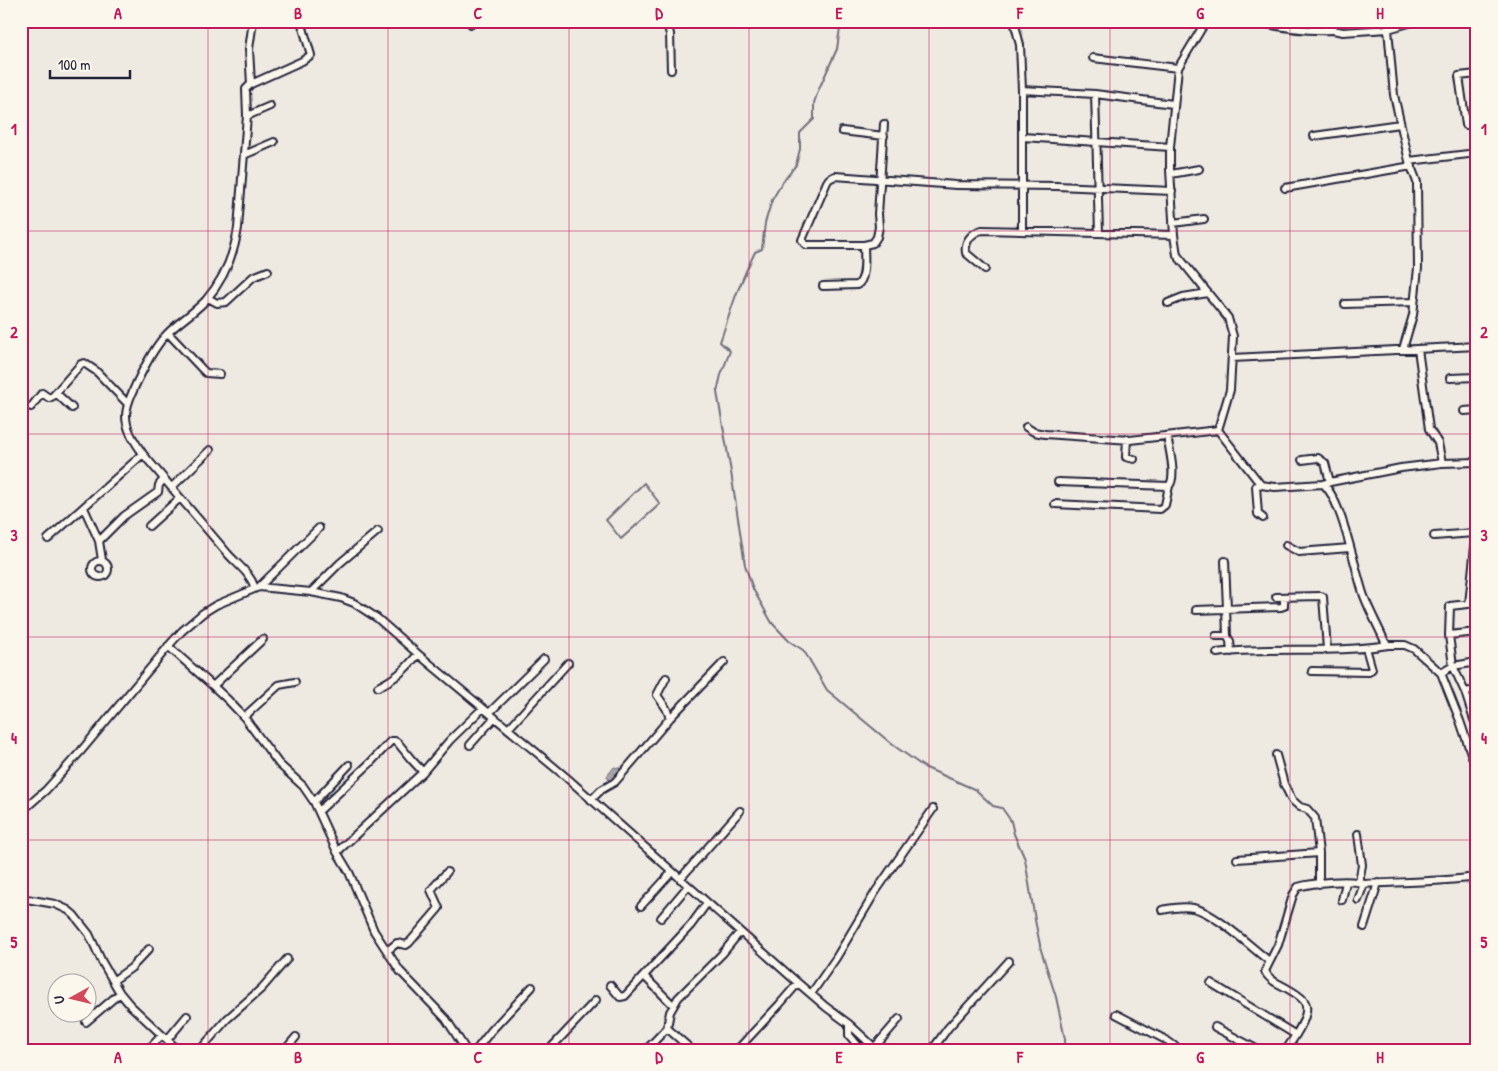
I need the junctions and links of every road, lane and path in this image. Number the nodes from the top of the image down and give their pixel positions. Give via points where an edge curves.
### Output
1 (253, 21) edge
2 (301, 21) edge
3 (666, 21) edge
4 (1014, 21) edge
5 (1206, 21) edge
6 (1255, 21) edge
7 (1320, 21) edge
8 (1416, 21) edge
9 (1388, 29) junction
10 (1333, 30) junction
11 (1093, 58) dead end
12 (1178, 68) junction
13 (671, 70) dead end
14 (1477, 74) edge
15 (251, 84) junction
16 (1022, 90) junction
17 (1095, 94) junction
18 (1173, 104) junction
19 (270, 106) dead end
20 (247, 116) junction
21 (1477, 123) edge
22 (884, 124) dead end
23 (1400, 124) junction
24 (842, 131) dead end
25 (884, 136) junction
26 (1314, 136) dead end
27 (1023, 138) junction
28 (274, 142) dead end
29 (1096, 142) junction
30 (1170, 147) junction
31 (1477, 153) edge
32 (244, 154) junction
33 (1410, 164) junction
34 (1199, 169) dead end
35 (1171, 174) junction
36 (880, 179) junction
37 (1022, 185) junction
38 (1098, 188) junction
39 (1285, 188) dead end
40 (1172, 191) junction
41 (1204, 219) dead end
42 (1173, 223) junction
43 (1022, 231) junction
44 (1099, 233) junction
45 (1174, 235) junction
46 (864, 245) junction
47 (985, 269) dead end
48 (268, 271) dead end
49 (823, 286) dead end
50 (1208, 293) junction
51 (208, 298) junction
52 (1414, 302) junction
53 (1168, 303) dead end
54 (1345, 304) dead end
55 (168, 333) junction
56 (1477, 346) edge
57 (1403, 349) junction
58 (1418, 349) junction
59 (1232, 358) junction
60 (220, 374) dead end
61 (1477, 377) edge
62 (1450, 378) dead end
63 (56, 393) junction
64 (128, 404) junction
65 (31, 407) dead end
66 (72, 408) dead end
67 (1477, 410) edge
68 (1464, 411) dead end
69 (1026, 427) dead end
70 (1218, 430) junction
71 (1167, 436) junction
72 (1127, 440) junction
73 (210, 450) dead end
74 (143, 454) junction
75 (1134, 459) dead end
76 (1302, 460) dead end
77 (1477, 462) edge
78 (1442, 463) junction
79 (164, 480) junction
80 (1058, 482) dead end
81 (1259, 483) junction
82 (1327, 483) junction
83 (1169, 486) junction
84 (172, 487) junction
85 (180, 498) junction
86 (1055, 504) dead end
87 (84, 508) junction
88 (1263, 518) dead end
89 (149, 526) dead end
90 (319, 528) dead end
91 (378, 531) dead end
92 (1434, 536) dead end
93 (48, 539) dead end
94 (99, 541) junction
95 (1286, 545) dead end
96 (1475, 546) junction
97 (1350, 548) junction
98 (1477, 558) edge
99 (102, 560) dead end
100 (1225, 561) dead end
101 (257, 588) junction
102 (311, 592) junction
103 (1276, 597) dead end
104 (1284, 597) junction
105 (1477, 603) edge
106 (1469, 604) junction
107 (1226, 608) junction
108 (1196, 610) dead end
109 (1477, 632) edge
110 (1450, 635) junction
111 (1216, 636) dead end
112 (1227, 636) junction
113 (263, 638) dead end
114 (1388, 645) junction
115 (168, 646) junction
116 (1366, 648) junction
117 (1328, 649) junction
118 (1231, 652) junction
119 (1217, 653) dead end
120 (418, 654) junction
121 (544, 659) dead end
122 (724, 662) dead end
123 (1477, 662) edge
124 (568, 664) dead end
125 (1453, 666) junction
126 (1312, 670) dead end
127 (1440, 673) junction
128 (666, 678) dead end
129 (295, 682) dead end
130 (214, 686) junction
131 (378, 687) dead end
132 (1477, 690) edge
133 (1465, 692) junction
134 (486, 711) junction
135 (244, 717) junction
136 (494, 718) junction
137 (670, 718) junction
138 (1477, 720) edge
139 (508, 729) junction
140 (470, 745) dead end
141 (1276, 755) dead end
142 (349, 765) dead end
143 (1477, 771) edge
144 (423, 772) junction
145 (590, 800) junction
146 (314, 802) junction
147 (933, 809) dead end
148 (318, 811) junction
149 (740, 811) dead end
150 (21, 812) edge
151 (1358, 834) dead end
152 (337, 852) junction
153 (1319, 853) junction
154 (1237, 859) dead end
155 (447, 872) dead end
156 (672, 872) junction
157 (1477, 877) edge
158 (680, 879) junction
159 (1346, 882) junction
160 (1362, 883) junction
161 (1378, 883) junction
162 (1319, 884) junction
163 (688, 886) junction
164 (21, 898) edge
165 (1342, 900) dead end
166 (1358, 900) dead end
167 (707, 903) junction
168 (641, 906) dead end
169 (1162, 910) dead end
170 (662, 918) dead end
171 (1364, 927) dead end
172 (740, 932) junction
173 (149, 949) dead end
174 (386, 951) junction
175 (287, 960) dead end
176 (1009, 961) dead end
177 (1269, 962) junction
178 (644, 976) junction
179 (114, 980) junction
180 (798, 983) junction
181 (1211, 983) dead end
182 (610, 985) dead end
183 (532, 987) dead end
184 (120, 994) junction
185 (811, 994) junction
186 (596, 1000) dead end
187 (673, 1005) junction
188 (98, 1012) edge
189 (1116, 1014) dead end
190 (186, 1016) dead end
191 (899, 1018) dead end
192 (849, 1024) junction
193 (1215, 1027) dead end
194 (666, 1028) junction
195 (1296, 1035) junction
196 (165, 1037) junction
197 (296, 1037) dead end
198 (876, 1049) edge
199 (148, 1050) edge
200 (178, 1050) edge
201 (200, 1050) edge
202 (284, 1050) edge
203 (466, 1050) edge
204 (476, 1050) edge
205 (549, 1050) edge
206 (646, 1050) edge
207 (692, 1050) edge
208 (737, 1050) edge
209 (859, 1050) edge
210 (932, 1050) edge
211 (1180, 1050) edge
212 (1258, 1050) edge
213 (1286, 1050) edge

1 - 15 street via 249,49
2 - 15 street via 311,55
3 - 13 street via 670,34
4 - 16 street via 1020,45
5 - 12 street
6 - 10 street via 1281,28
7 - 10 street
8 - 9 street
9 - 10 street
9 - 23 street
11 - 12 street
12 - 18 street
14 - 21 street via 1459,76 1466,125
15 - 20 street via 246,89
16 - 17 street
16 - 27 street
17 - 18 street
17 - 29 street
18 - 30 street
19 - 20 street
20 - 32 street
22 - 25 street
23 - 26 street
23 - 33 street
24 - 25 street
25 - 36 street
27 - 29 street
27 - 37 street
28 - 32 street
29 - 30 street
29 - 38 street
30 - 35 street
31 - 33 street
32 - 51 street via 236,240 223,276
33 - 39 street
33 - 52 street via 1417,182 1418,268
34 - 35 street
35 - 40 street
36 - 37 street via 956,185
36 - 46 street via 877,237 873,244
36 - 46 street via 839,176 829,179 802,240 804,244
37 - 38 street
37 - 43 street
38 - 40 street
38 - 44 street
40 - 42 street
41 - 42 street
42 - 45 street
43 - 44 street
43 - 47 street via 975,232 965,250
44 - 45 street
45 - 50 street via 1180,259
46 - 49 street via 864,269 860,283
48 - 51 street via 254,276 226,302 217,303
50 - 53 street
50 - 59 street via 1228,318 1233,336
51 - 55 street
52 - 54 street
52 - 57 street
55 - 60 street via 206,373
55 - 64 street via 146,363
56 - 58 street
57 - 58 street
57 - 59 street
58 - 78 street via 1429,429 1438,443
59 - 70 street via 1230,390
61 - 62 street
63 - 64 street via 84,363 96,370
63 - 65 street via 49,398 42,394
63 - 66 street
64 - 74 street via 128,430
67 - 68 street
69 - 72 street via 1045,434
70 - 71 street
70 - 81 street
71 - 72 street
71 - 83 street via 1172,474
72 - 75 street via 1126,457
73 - 84 street
74 - 79 street
74 - 87 street
76 - 82 street via 1318,458 1325,463
77 - 78 street
78 - 82 street
79 - 84 street
79 - 94 street via 158,492 124,516
80 - 83 street
81 - 82 street via 1276,488
81 - 88 street via 1256,486 1258,514
82 - 97 street via 1338,504
83 - 86 street via 1166,505 1160,509
84 - 85 street
85 - 89 street
85 - 101 street via 246,570
87 - 93 street
87 - 94 street
90 - 101 street
91 - 102 street
92 - 96 street via 1474,533
94 - 99 street
95 - 97 street via 1299,552
96 - 98 street
96 - 106 street
97 - 114 street via 1365,598
100 - 107 street
101 - 102 street
101 - 115 street via 203,613
102 - 120 street via 341,598 366,610
103 - 104 street
104 - 107 street via 1284,606 1281,607
104 - 117 street via 1323,597
105 - 106 street
106 - 110 street via 1450,606
107 - 108 street
107 - 112 street
109 - 110 street
110 - 125 street
111 - 112 street
112 - 118 street
113 - 130 street
114 - 116 street
114 - 127 street via 1405,645 1414,649
115 - 130 street
115 - 150 street via 81,751
116 - 117 street
116 - 126 street via 1372,669 1369,672
117 - 118 street
118 - 119 street
120 - 131 street via 393,680
120 - 134 street
121 - 134 street
122 - 137 street
123 - 125 street
124 - 139 street
125 - 127 street
125 - 133 street
127 - 143 street
128 - 137 street via 657,695
129 - 135 street via 279,685
130 - 135 street
132 - 133 street
133 - 138 street via 1474,720
134 - 136 street
134 - 144 street via 450,740
135 - 146 street via 272,755 298,780
136 - 139 street
136 - 140 street
137 - 145 street via 615,782
139 - 145 street
141 - 153 street via 1292,800 1315,818
142 - 146 street
144 - 148 street via 398,742 391,741
144 - 152 street
145 - 156 street
146 - 148 street
147 - 185 street
148 - 152 street
149 - 158 street
151 - 160 street
152 - 174 street
153 - 154 street
153 - 162 street
155 - 174 street via 431,890 439,908 409,943 397,943
156 - 158 street
156 - 168 street
157 - 161 street
158 - 163 street
159 - 160 street
159 - 162 street
159 - 165 street
160 - 161 street
160 - 166 street
161 - 171 street
162 - 177 street via 1296,889 1278,945
163 - 167 street
163 - 170 street
164 - 179 street via 55,904 74,915 89,934
167 - 172 street
167 - 178 street
169 - 177 street via 1185,907 1198,910 1232,931
172 - 180 street
172 - 187 street
173 - 179 street
174 - 203 street via 400,971 446,1019
175 - 201 street
176 - 210 street
177 - 195 street via 1265,971 1268,977 1301,997 1306,1005 1306,1013
178 - 182 street via 622,997
178 - 187 street
179 - 184 street
180 - 185 street
180 - 208 street
181 - 195 street
183 - 204 street
184 - 188 street
184 - 196 street
185 - 192 street
186 - 205 street
187 - 194 street
189 - 211 street
190 - 196 street
191 - 198 street
192 - 198 street
192 - 209 street via 849,1035
193 - 212 street
194 - 206 street
194 - 207 street
195 - 213 street
196 - 199 street
196 - 200 street
197 - 202 street

